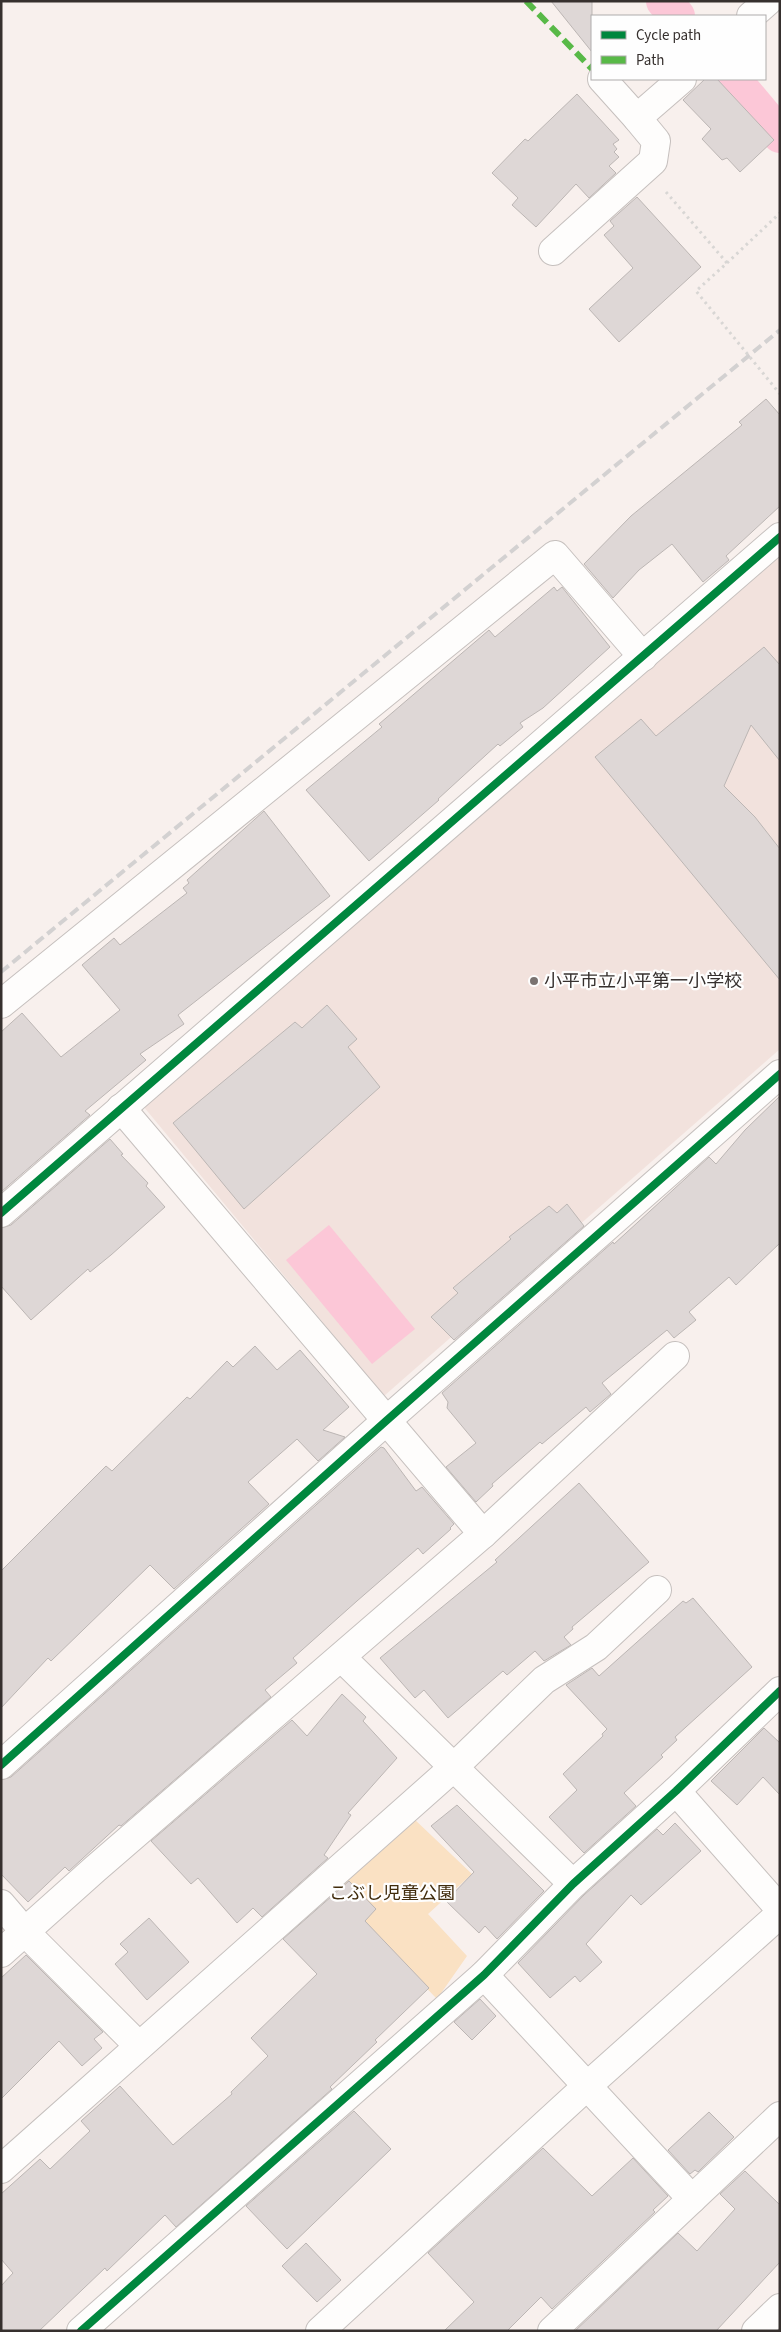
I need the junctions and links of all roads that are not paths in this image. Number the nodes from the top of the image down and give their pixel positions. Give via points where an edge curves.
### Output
1 (768, 1) edge
2 (752, 15) edge
3 (603, 80) edge
4 (681, 80) edge
5 (637, 118) junction
6 (552, 251) dead end
7 (780, 537) edge
8 (643, 657) junction
9 (1, 1004) edge
10 (780, 1074) edge
11 (121, 1108) junction
12 (1, 1213) edge
13 (676, 1356) dead end
14 (386, 1421) junction
15 (483, 1534) junction
16 (657, 1590) dead end
17 (342, 1658) junction
18 (780, 1691) edge
19 (1, 1765) edge
20 (454, 1767) junction
21 (676, 1791) junction
22 (573, 1884) junction
23 (1, 1904) edge
24 (780, 1909) edge
25 (780, 1914) edge
26 (25, 1932) junction
27 (1, 1953) edge
28 (484, 1975) junction
29 (139, 2046) junction
30 (586, 2087) junction
31 (780, 2116) edge
32 (1, 2169) edge
33 (692, 2199) junction
34 (780, 2308) edge
35 (81, 2331) edge
36 (320, 2331) edge
37 (552, 2331) edge
38 (756, 2331) edge

1 - 2 street
3 - 5 street
4 - 5 street
5 - 6 street via 656,141 653,161
7 - 8 street
8 - 9 street via 556,555
8 - 11 street
10 - 14 street
11 - 12 street
11 - 14 street
13 - 15 street
14 - 15 street
14 - 19 street
15 - 17 street
16 - 20 street via 596,1648 544,1680
17 - 20 street
17 - 26 street
18 - 21 street
20 - 22 street
20 - 29 street
21 - 22 street
21 - 24 street
22 - 28 street
23 - 26 street
25 - 30 street
26 - 27 street
26 - 29 street
28 - 30 street
28 - 35 street
29 - 32 street
30 - 33 street
30 - 36 street
31 - 33 street
33 - 37 street
34 - 38 street

